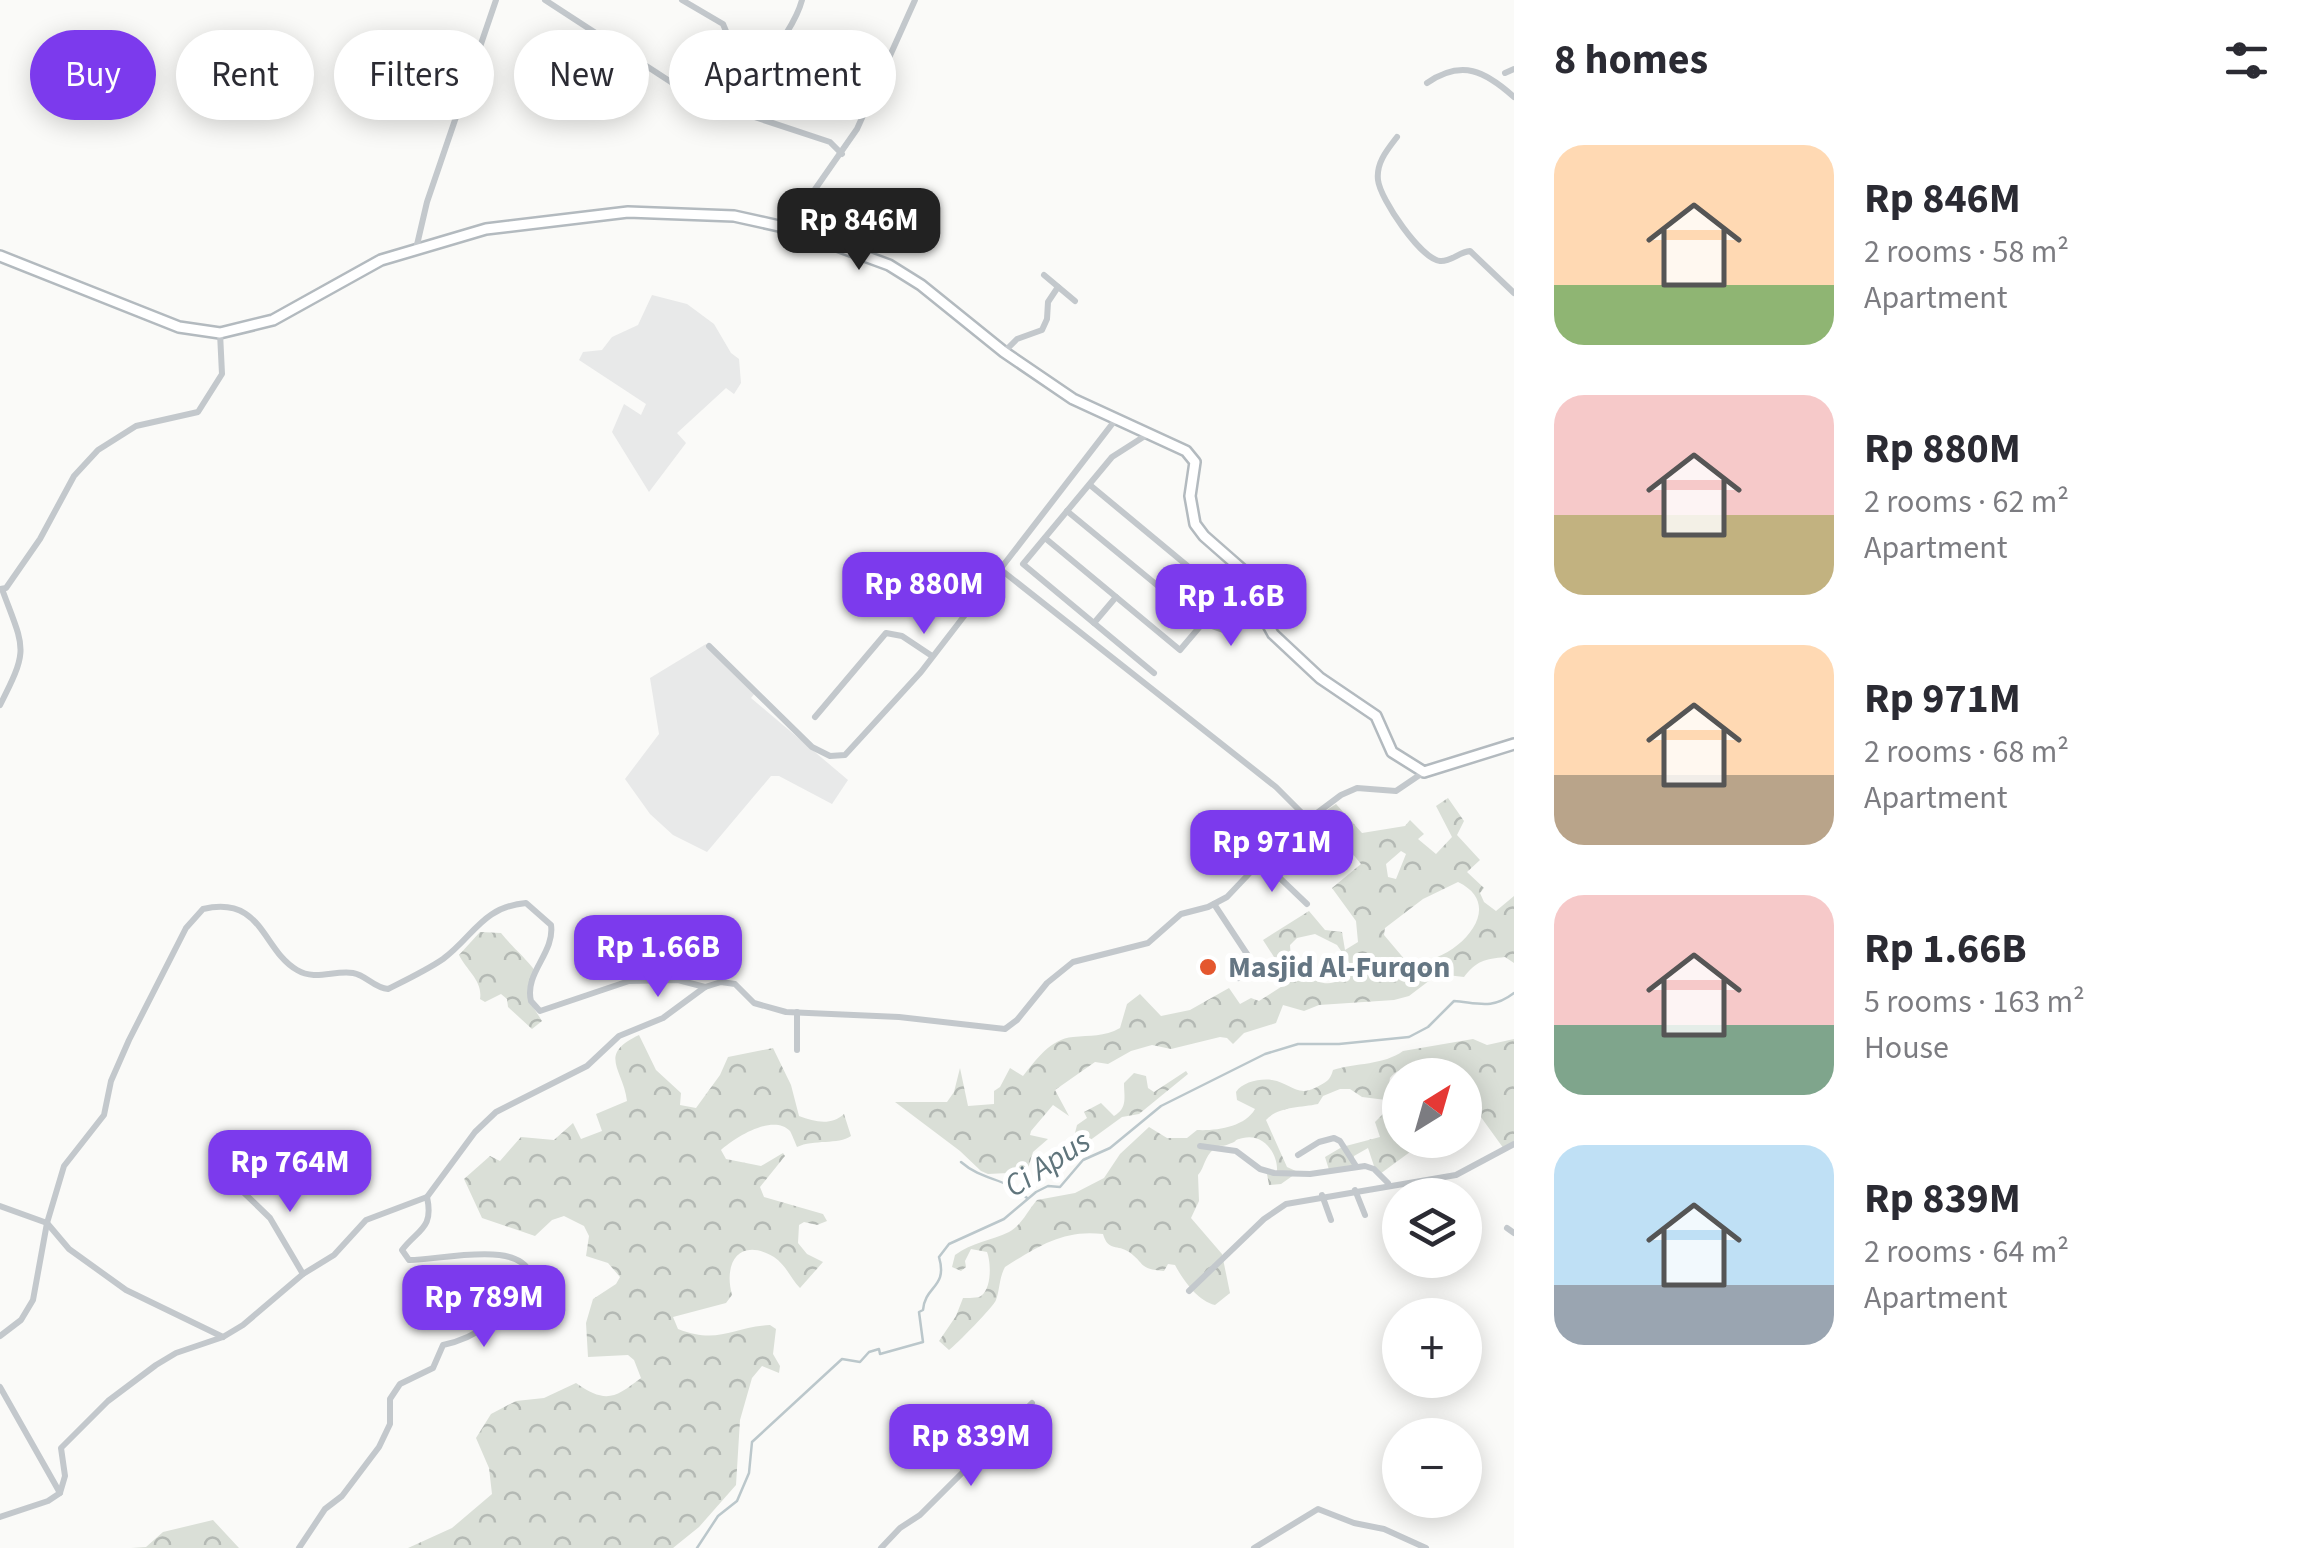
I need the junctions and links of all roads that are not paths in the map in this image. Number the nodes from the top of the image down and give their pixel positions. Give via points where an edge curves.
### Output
1 (496, 0) edge
2 (545, 0) edge
3 (682, 0) edge
4 (802, 0) edge
5 (915, 0) edge
6 (726, 30) edge
7 (785, 30) edge
8 (1514, 69) edge
9 (1505, 73) dead end
10 (669, 82) edge
11 (1427, 83) dead end
12 (1514, 96) edge
13 (767, 120) edge
14 (1397, 137) dead end
15 (842, 154) junction
16 (788, 228) junction
17 (416, 249) junction
18 (0, 256) edge
19 (1044, 275) dead end
20 (1058, 287) junction
21 (1512, 287) edge
22 (1075, 301) dead end
23 (220, 333) junction
24 (1004, 352) junction
25 (1116, 419) junction
26 (1150, 434) junction
27 (1090, 484) junction
28 (1068, 511) junction
29 (1045, 538) junction
30 (1000, 568) junction
31 (1, 589) edge
32 (1116, 597) junction
33 (1262, 616) junction
34 (1094, 623) junction
35 (1203, 624) junction
36 (710, 646) dead end
37 (932, 656) junction
38 (1154, 673) dead end
39 (0, 705) edge
40 (815, 717) dead end
41 (1514, 744) edge
42 (1424, 772) junction
43 (1309, 820) junction
44 (1262, 860) junction
45 (1214, 904) junction
46 (1307, 904) dead end
47 (1238, 978) dead end
48 (705, 987) junction
49 (797, 1012) junction
50 (797, 1050) dead end
51 (1514, 1144) edge
52 (1200, 1146) dead end
53 (1298, 1155) dead end
54 (1356, 1166) junction
55 (1382, 1178) edge
56 (1429, 1178) edge
57 (1382, 1185) edge
58 (238, 1187) dead end
59 (1354, 1190) junction
60 (1322, 1195) junction
61 (427, 1197) junction
62 (0, 1206) edge
63 (1364, 1215) dead end
64 (1331, 1220) dead end
65 (48, 1222) junction
66 (303, 1274) junction
67 (1189, 1291) dead end
68 (0, 1336) edge
69 (223, 1337) junction
70 (0, 1387) edge
71 (1032, 1403) dead end
72 (60, 1493) junction
73 (0, 1517) edge
74 (298, 1548) edge
75 (881, 1548) edge
76 (1254, 1548) edge
77 (1426, 1548) edge

1 - 17 street
2 - 10 street
3 - 6 street
4 - 7 street
5 - 15 street
8 - 9 street
11 - 12 street via 1459,68 1474,69
13 - 15 street via 830,142
14 - 21 street via 1378,168 1385,203 1430,257 1443,261 1470,252
15 - 16 street
16 - 17 main road via 734,216 628,212 486,229
16 - 24 main road via 889,265
17 - 23 main road via 349,275 273,320
18 - 23 main road via 179,326
19 - 20 street
20 - 22 street
20 - 24 street via 1042,330
23 - 31 street via 222,374 198,412 136,426 98,450
24 - 25 main road via 1073,400
25 - 26 main road
25 - 30 street
26 - 27 street via 1122,448
26 - 33 main road via 1194,459 1190,504 1196,524 1245,572
27 - 28 street
27 - 35 street via 1225,597
28 - 29 street
28 - 35 street
29 - 32 street
29 - 34 street via 1023,564
30 - 37 street
30 - 43 street
31 - 39 street via 23,650
32 - 34 street
32 - 35 street via 1180,650
33 - 35 street via 1241,613 1226,631
33 - 42 main road via 1296,658 1376,716 1397,756
34 - 38 street
36 - 37 street via 812,747 838,758
37 - 40 street via 886,633
41 - 42 main road
42 - 43 street via 1396,791 1351,790
43 - 44 street
44 - 45 street
44 - 46 street
45 - 47 street via 1249,956
45 - 49 street via 1182,914 1148,942 1068,965 1005,1029
48 - 49 street via 730,982 762,1007
48 - 61 street via 663,1018 619,1036 587,1066 496,1112
48 - 65 street via 629,981 540,1010 530,1001 529,986 553,934 546,918 526,903 492,914 445,958 388,990 354,973 300,972 245,914 203,909 186,928 129,1040 104,1115 64,1166
49 - 50 street
51 - 56 street via 1456,1174
52 - 54 street via 1236,1151 1274,1173
53 - 54 street via 1334,1138
54 - 55 street
57 - 59 street
58 - 66 street via 270,1218
59 - 60 street
59 - 63 street
60 - 64 street
60 - 67 street via 1271,1213
61 - 66 street via 366,1220 334,1255
61 - 74 street via 424,1230 402,1250 409,1260 511,1257 530,1273 532,1284 474,1334 443,1345 432,1368 400,1384 378,1448
62 - 65 street
65 - 68 street via 34,1300
65 - 69 street via 69,1249 126,1290
66 - 69 street
69 - 72 street via 156,1365 64,1443
70 - 72 street
71 - 75 street
72 - 73 street
76 - 77 street via 1318,1509

